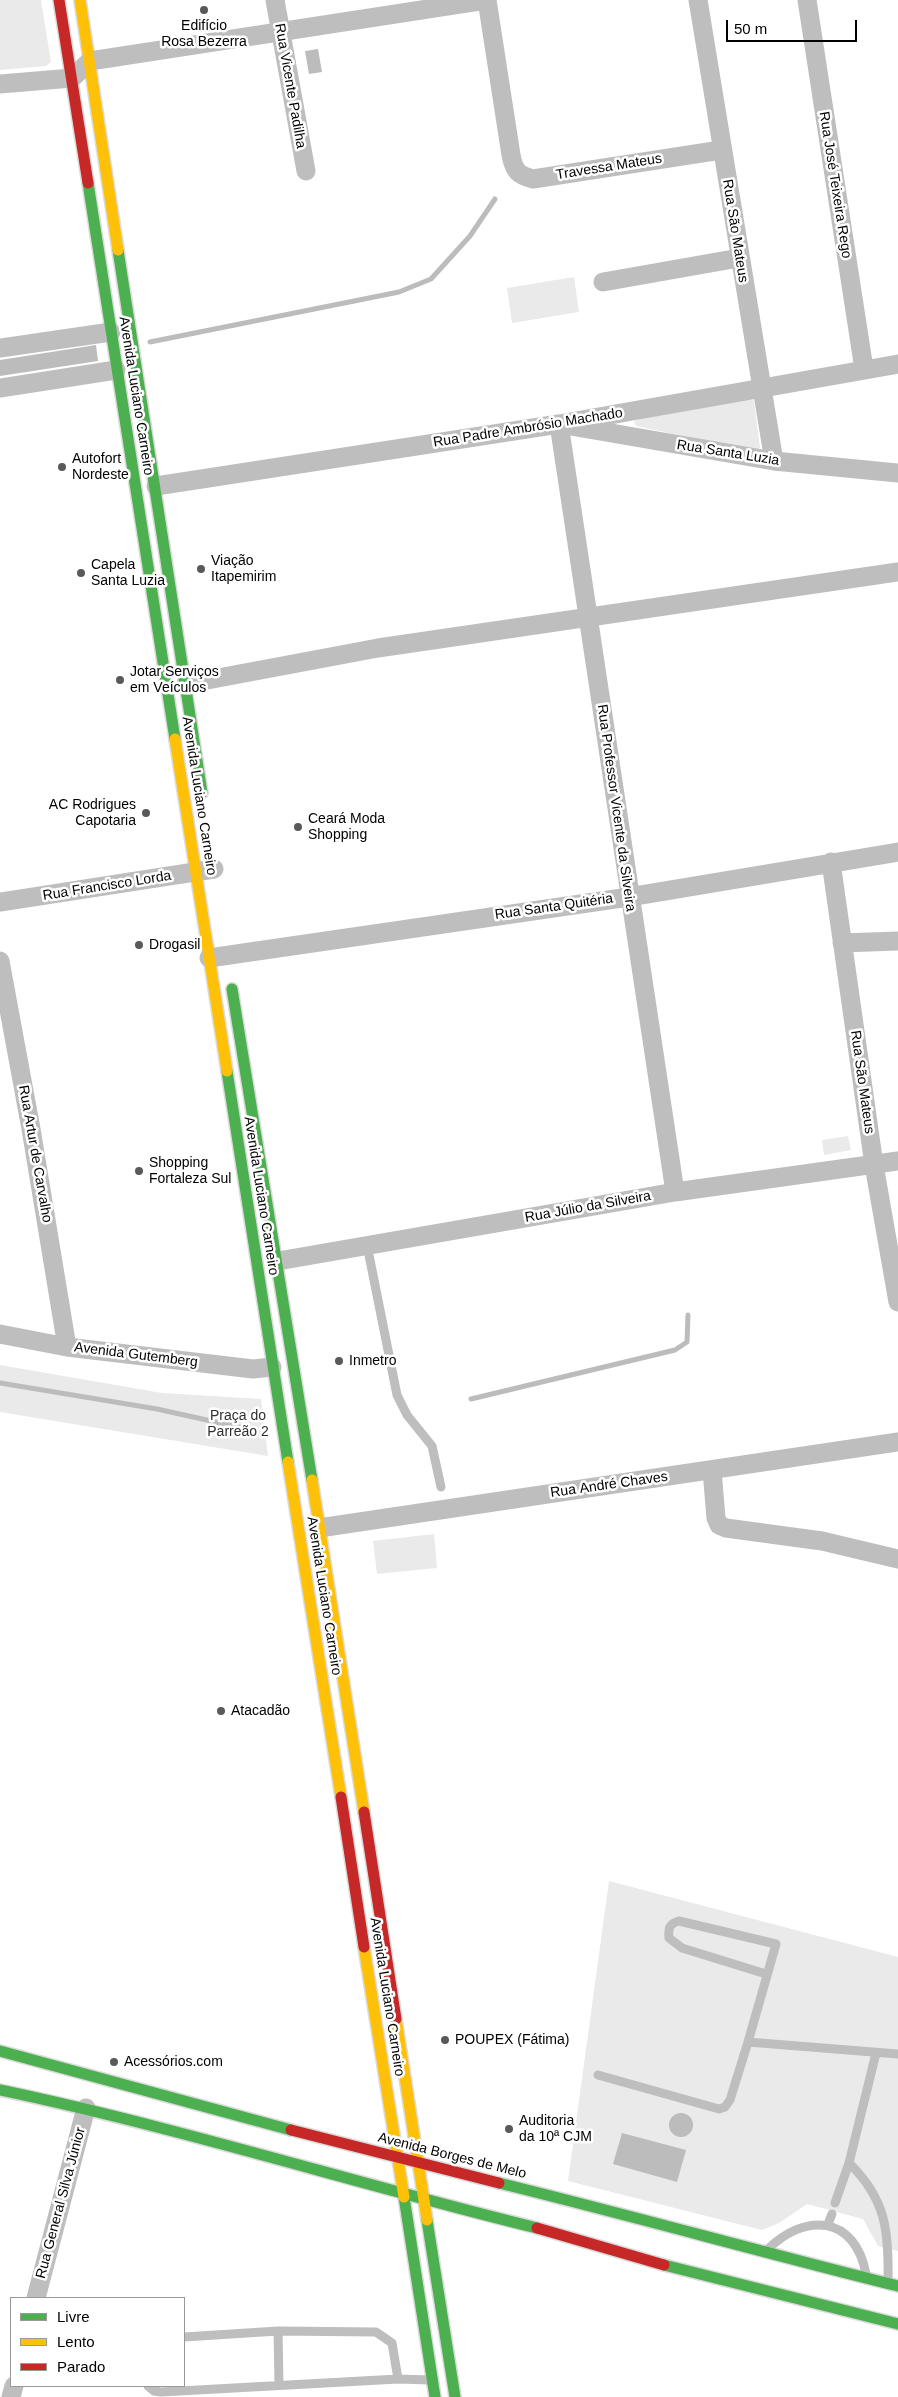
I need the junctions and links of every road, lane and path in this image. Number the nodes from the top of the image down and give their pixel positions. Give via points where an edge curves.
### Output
1 (59, 0) edge
2 (80, 0) edge
3 (275, 0) edge
4 (486, 0) edge
5 (698, 0) edge
6 (807, 0) edge
7 (280, 30) junction
8 (90, 62) junction
9 (72, 78) junction
10 (0, 84) edge
11 (722, 150) junction
12 (306, 171) dead end
13 (739, 258) junction
14 (603, 282) dead end
15 (111, 337) junction
16 (0, 348) edge
17 (898, 364) edge
18 (116, 366) junction
19 (864, 370) junction
20 (0, 388) edge
21 (761, 389) junction
22 (559, 424) junction
23 (774, 461) junction
24 (898, 473) edge
25 (156, 486) junction
26 (898, 572) edge
27 (589, 618) junction
28 (186, 684) junction
29 (205, 808) dead end
30 (898, 852) edge
31 (831, 862) junction
32 (209, 868) junction
33 (629, 896) junction
34 (0, 902) edge
35 (898, 941) edge
36 (842, 943) junction
37 (0, 961) edge
38 (224, 962) junction
39 (898, 1161) edge
40 (874, 1165) junction
41 (675, 1192) junction
42 (367, 1246) junction
43 (278, 1261) junction
44 (898, 1302) edge
45 (0, 1334) edge
46 (67, 1347) junction
47 (272, 1366) junction
48 (898, 1442) edge
49 (712, 1470) junction
50 (441, 1488) dead end
51 (319, 1528) junction
52 (898, 1559) edge
53 (766, 1974) junction
54 (748, 2042) junction
55 (0, 2051) edge
56 (876, 2053) junction
57 (898, 2054) edge
58 (598, 2075) dead end
59 (0, 2090) edge
60 (86, 2108) junction
61 (397, 2158) junction
62 (418, 2162) junction
63 (849, 2163) junction
64 (403, 2193) junction
65 (424, 2200) junction
66 (834, 2203) dead end
67 (832, 2214) dead end
68 (828, 2224) junction
69 (716, 2240) junction
70 (724, 2252) dead end
71 (764, 2253) junction
72 (671, 2266) junction
73 (719, 2268) dead end
74 (834, 2270) junction
75 (800, 2273) dead end
76 (867, 2279) junction
77 (785, 2281) dead end
78 (893, 2285) edge
79 (782, 2295) junction
80 (36, 2297) edge
81 (898, 2324) edge
82 (278, 2331) junction
83 (185, 2336) edge
84 (398, 2380) junction
85 (432, 2380) junction
86 (279, 2385) junction
87 (149, 2387) edge
88 (435, 2397) edge
89 (455, 2397) edge

1 - 9 main road, Avenida Luciano Carneiro
2 - 8 main road, Avenida Luciano Carneiro
3 - 7 street, Rua Vicente Padilha
4 - 7 street
4 - 11 street, Travessa Mateus via 511,155 514,169 521,176 533,179
5 - 11 street, Rua São Mateus
6 - 19 street, Rua José Teixeira Rego
7 - 8 street
7 - 12 street, Rua Vicente Padilha
8 - 9 street
8 - 25 main road, Avenida Luciano Carneiro
9 - 10 street
9 - 15 main road, Avenida Luciano Carneiro
11 - 13 street, Rua São Mateus
13 - 14 street
13 - 21 street, Rua São Mateus
15 - 16 street
15 - 18 main road, Avenida Luciano Carneiro
17 - 19 street, Rua Padre Ambrósio Machado
18 - 20 street
18 - 32 main road, Avenida Luciano Carneiro
19 - 21 street, Rua Padre Ambrósio Machado
21 - 22 street, Rua Padre Ambrósio Machado
21 - 23 street, Rua São Mateus
22 - 23 street, Rua Santa Luzia
22 - 25 street, Rua Padre Ambrósio Machado
22 - 27 street, Rua Professor Vicente da Silveira
23 - 24 street, Rua Santa Luzia
25 - 28 main road, Avenida Luciano Carneiro
26 - 27 street
27 - 28 street via 378,648
27 - 33 street, Rua Professor Vicente da Silveira
28 - 29 main road, Avenida Luciano Carneiro
30 - 31 street, Rua Santa Quitéria
31 - 33 street, Rua Santa Quitéria
31 - 36 street, Rua São Mateus
32 - 34 street, Rua Francisco Lorda
32 - 38 main road, Avenida Luciano Carneiro
33 - 38 street, Rua Santa Quitéria
33 - 41 street, Rua Professor Vicente da Silveira
35 - 36 street
36 - 40 street, Rua São Mateus
37 - 46 street, Rua Artur de Carvalho
38 - 43 main road, Avenida Luciano Carneiro
38 - 47 main road, Avenida Luciano Carneiro
39 - 40 street, Rua Júlio da Silveira
40 - 41 street, Rua Júlio da Silveira
40 - 44 street, Rua São Mateus
41 - 42 street, Rua Júlio da Silveira
42 - 43 street, Rua Júlio da Silveira
42 - 50 lane via 397,1395 407,1415 432,1446
43 - 51 main road, Avenida Luciano Carneiro
45 - 46 street, Avenida Gutemberg
46 - 47 street, Avenida Gutemberg via 253,1369
47 - 61 main road, Avenida Luciano Carneiro
48 - 49 street, Rua André Chaves
49 - 51 street, Rua André Chaves
49 - 52 street via 719,1525 822,1541
51 - 62 main road, Avenida Luciano Carneiro
53 - 53 lane via 776,1944 679,1921 668,1929 669,1938 682,1948
53 - 54 lane
54 - 56 lane
54 - 58 lane via 730,2100 719,2109
55 - 61 main road, Avenida Borges de Melo
56 - 57 lane
56 - 63 lane
59 - 60 main road
60 - 64 main road
60 - 80 street, Rua General Silva Júnior
61 - 62 main road, Avenida Borges de Melo
61 - 64 main road, Avenida Luciano Carneiro
62 - 65 main road, Avenida Luciano Carneiro
62 - 69 main road, Avenida Borges de Melo via 647,2219
63 - 66 lane
63 - 78 lane via 867,2181 878,2200
64 - 65 main road
64 - 85 main road, Avenida Luciano Carneiro
65 - 72 main road
65 - 89 main road, Avenida Luciano Carneiro
67 - 68 lane
68 - 71 lane via 795,2229 779,2238
68 - 76 lane via 842,2232 857,2248
69 - 70 main road
69 - 71 main road, Avenida Borges de Melo
71 - 74 main road, Avenida Borges de Melo
72 - 73 main road
72 - 79 main road
74 - 75 main road
74 - 76 main road, Avenida Borges de Melo
76 - 78 main road, Avenida Borges de Melo
77 - 79 main road
79 - 81 main road
82 - 83 lane
82 - 84 lane via 376,2332 392,2344
82 - 86 lane
84 - 85 lane
84 - 86 lane
85 - 88 main road, Avenida Luciano Carneiro
86 - 87 lane via 161,2392

